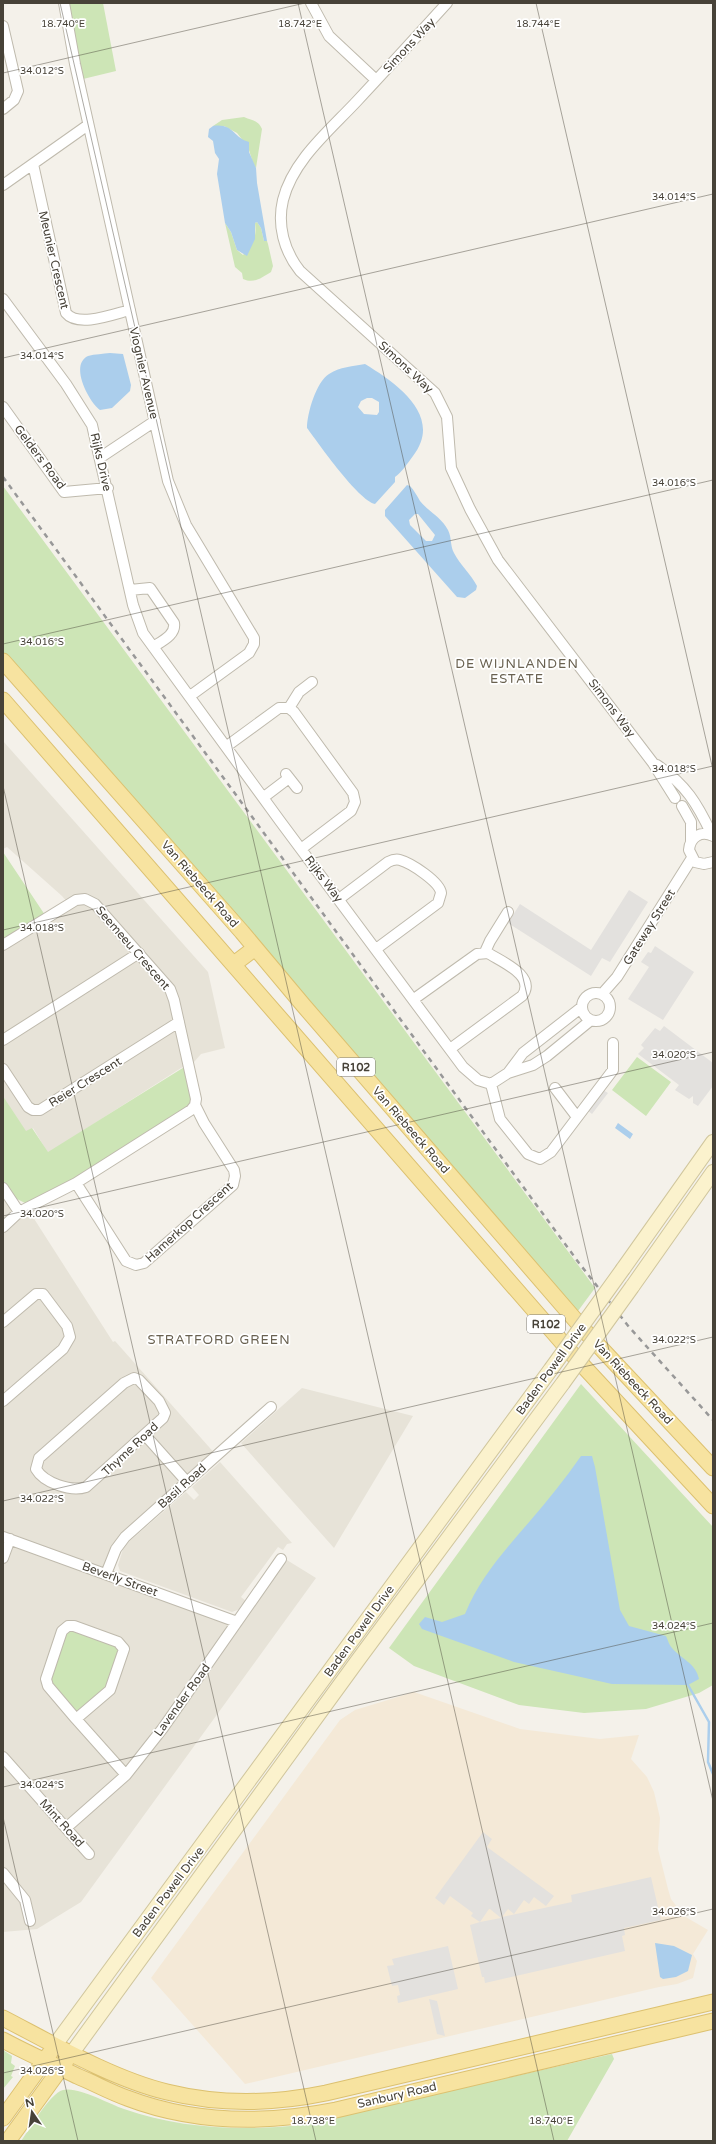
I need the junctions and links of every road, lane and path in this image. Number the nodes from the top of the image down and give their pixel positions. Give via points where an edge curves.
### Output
1 (64, 3) edge
2 (311, 3) edge
3 (447, 3) edge
4 (3, 26) edge
5 (376, 80) junction
6 (3, 108) edge
7 (88, 124) junction
8 (33, 164) junction
9 (3, 185) edge
10 (3, 298) edge
11 (130, 310) junction
12 (3, 407) edge
13 (155, 421) junction
14 (101, 458) junction
15 (108, 488) junction
16 (130, 590) junction
17 (153, 647) junction
18 (3, 661) edge
19 (312, 682) dead end
20 (190, 696) junction
21 (3, 700) edge
22 (288, 708) junction
23 (60, 725) junction
24 (39, 741) junction
25 (226, 746) junction
26 (653, 763) junction
27 (297, 788) dead end
28 (264, 797) junction
29 (712, 835) edge
30 (691, 841) junction
31 (300, 849) junction
32 (692, 858) junction
33 (713, 862) edge
34 (339, 899) junction
35 (508, 912) dead end
36 (3, 945) edge
37 (255, 948) junction
38 (376, 949) junction
39 (485, 952) junction
40 (139, 953) junction
41 (234, 964) junction
42 (602, 994) junction
43 (414, 999) junction
44 (582, 1007) junction
45 (591, 1020) junction
46 (179, 1022) junction
47 (550, 1033) junction
48 (3, 1040) edge
49 (613, 1043) dead end
50 (560, 1046) junction
51 (450, 1049) junction
52 (3, 1068) edge
53 (508, 1073) junction
54 (491, 1084) junction
55 (555, 1088) dead end
56 (195, 1105) junction
57 (577, 1117) junction
58 (713, 1142) edge
59 (713, 1172) edge
60 (76, 1183) junction
61 (3, 1188) edge
62 (19, 1212) junction
63 (3, 1227) edge
64 (3, 1322) edge
65 (3, 1401) edge
66 (271, 1407) dead end
67 (145, 1435) junction
68 (713, 1468) edge
69 (187, 1482) junction
70 (713, 1506) edge
71 (6, 1538) edge
72 (3, 1558) edge
73 (281, 1559) dead end
74 (106, 1574) junction
75 (237, 1622) junction
76 (76, 1719) junction
77 (3, 1757) edge
78 (126, 1775) junction
79 (66, 1828) junction
80 (89, 1854) dead end
81 (3, 1873) edge
82 (30, 1921) dead end
83 (713, 2002) edge
84 (3, 2018) edge
85 (713, 2021) edge
86 (3, 2040) edge
87 (55, 2045) junction
88 (72, 2053) junction
89 (45, 2060) junction
90 (61, 2069) junction
91 (3, 2118) edge
92 (8, 2141) edge

1 - 7 street, Viognier Avenue
2 - 5 street via 329,36
3 - 5 street, Simons Way
4 - 6 street via 18,91 14,100
5 - 26 street, Simons Way via 306,157 290,182 283,200 281,216 287,250 306,277 435,393 447,417 451,468 498,560
7 - 8 street
7 - 11 street, Viognier Avenue
8 - 9 street
8 - 11 street, Meunier Crescent via 66,313 72,319 81,321
10 - 14 street, Rijks Drive via 87,415 94,430
11 - 13 street, Viognier Avenue
12 - 15 street, Gelders Road via 64,492
13 - 14 street
13 - 20 street, Viognier Avenue via 168,481 186,525 254,638 254,644 249,652
14 - 15 street, Rijks Drive
15 - 16 street, Rijks Drive
16 - 17 street, Rijks Drive via 138,621
16 - 17 street via 150,588 174,623 172,634
17 - 20 street, Rijks Way
18 - 23 main road, Van Riebeeck Road / R102
19 - 22 street via 299,692
20 - 25 street, Rijks Way
21 - 24 main road, R102
22 - 25 street via 279,708
22 - 31 street via 294,712 355,799 351,811
23 - 24 main road
23 - 37 main road, Van Riebeeck Road / R102
24 - 41 main road, R102
25 - 28 street, Rijks Way
26 - 29 street, Simons Way via 670,774 691,795
26 - 30 street, Simons Way via 691,822
27 - 28 street via 288,776
28 - 31 street, Rijks Way
29 - 30 street via 702,833
30 - 32 street, Simons Way via 689,850
31 - 34 street, Rijks Way
32 - 33 street via 700,864
32 - 42 street, Gateway Street via 617,977
34 - 38 street, Rijks Way
34 - 38 street via 388,862 395,860 403,861 437,883 441,893 438,903
35 - 39 street
36 - 40 street, Seemeeu Crescent via 71,902 85,899 96,904
37 - 41 main road
37 - 68 main road, Van Riebeeck Road / R102 via 584,1330
38 - 43 street, Rijks Way
39 - 43 street via 477,954
39 - 51 street via 521,974 525,980 526,990 520,999
40 - 46 street, Seemeeu Crescent via 170,989
40 - 48 street
41 - 70 main road, R102 via 574,1356
42 - 44 street via 589,995
42 - 45 street via 609,1001 611,1010 602,1020
43 - 51 street, Rijks Way
44 - 45 street via 585,1016
44 - 47 street
45 - 50 street
46 - 52 street, Reier Crescent via 40,1110 28,1107
46 - 56 street, Seemeeu Crescent
47 - 50 street
47 - 53 street via 523,1053
49 - 57 street via 613,1070
50 - 53 street via 533,1065
51 - 54 street, Rijks Way via 470,1074
53 - 54 street
54 - 57 street via 500,1119 520,1145 534,1158 540,1159 551,1152
55 - 57 street
56 - 60 street
56 - 60 street, Hamerkop Crescent via 234,1170 233,1185 144,1263 136,1265 126,1261
58 - 87 main road, Baden Powell Drive, bridge via 551,1369
59 - 88 main road, Baden Powell Drive, bridge via 563,1383
60 - 62 street
61 - 62 street
62 - 63 street
64 - 65 street via 36,1294 42,1294 68,1326 70,1337 63,1349
66 - 69 street, Basil Road
67 - 67 street, Thyme Road via 86,1488 73,1489 44,1479 36,1469 39,1458 132,1378 139,1380 150,1391 165,1412 163,1418
67 - 69 street
69 - 74 street, Basil Road via 120,1542
71 - 72 street
71 - 74 street, Beverly Street
73 - 75 street, Lavender Road
74 - 75 street, Beverly Street
75 - 78 street, Lavender Road via 163,1728
76 - 76 street via 48,1686 46,1679 62,1631 70,1626 118,1642 124,1649 110,1690
76 - 78 street
77 - 79 street, Mint Road
78 - 79 street, Lavender Road
79 - 80 street, Mint Road
81 - 82 street via 25,1900
83 - 88 main road, Sanbury Road via 326,2093 274,2102 229,2102 165,2092 113,2073
84 - 87 main road, Sanbury Road
85 - 90 main road, Sanbury Road via 336,2110 275,2120 230,2120 163,2110 127,2098
86 - 89 main road, Sanbury Road
87 - 88 main road, Sanbury Road
87 - 89 main road, Baden Powell Drive
88 - 90 main road, Baden Powell Drive
89 - 90 main road, Sanbury Road
89 - 91 main road, Baden Powell Drive
90 - 92 main road, Baden Powell Drive

